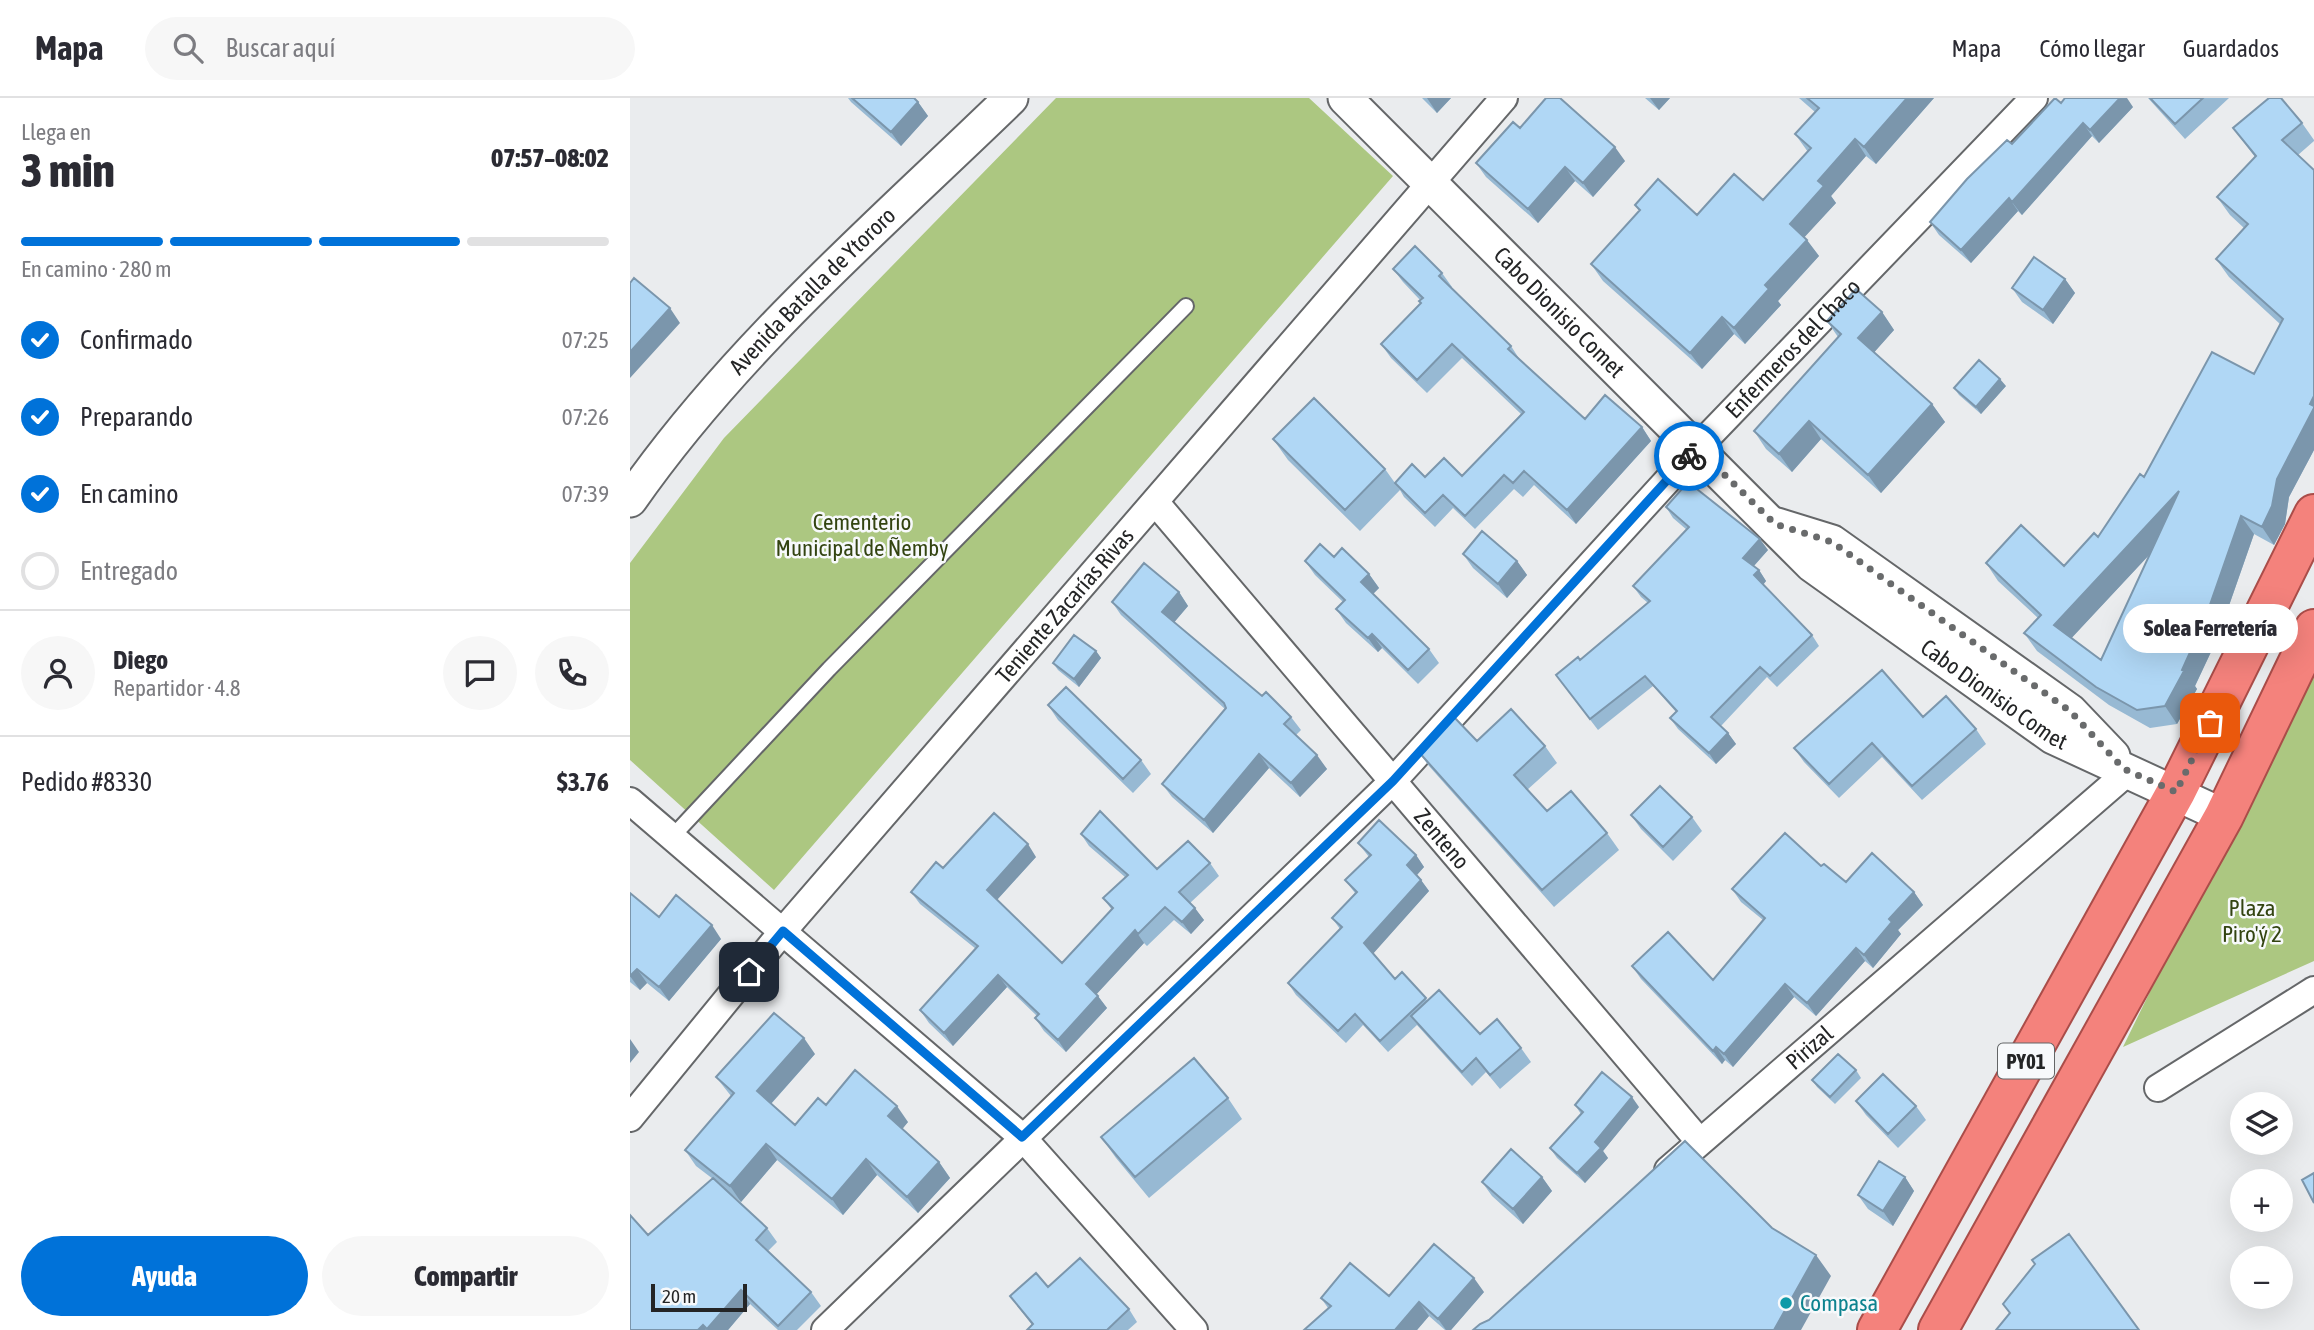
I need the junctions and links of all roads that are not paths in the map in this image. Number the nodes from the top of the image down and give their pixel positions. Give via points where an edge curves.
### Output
1 (1011, 98) edge
2 (1345, 98) edge
3 (1504, 98) edge
4 (2034, 98) edge
5 (1430, 183) junction
6 (1186, 306) dead end
7 (1697, 448) junction
8 (630, 500) edge
9 (1156, 503) junction
10 (2314, 514) edge
11 (2314, 629) edge
12 (2127, 770) junction
13 (1393, 781) junction
14 (2176, 792) junction
15 (630, 801) edge
16 (2224, 816) junction
17 (672, 837) junction
18 (783, 931) junction
19 (2314, 990) edge
20 (2158, 1088) dead end
21 (630, 1118) edge
22 (1022, 1137) junction
23 (1699, 1142) junction
24 (1648, 1189) edge
25 (825, 1330) edge
26 (1194, 1330) edge
27 (1877, 1330) edge
28 (1938, 1330) edge

1 - 8 street, Avenida Batalla de Ytororo via 733,368
2 - 5 street, Cabo Dionisio Comet
3 - 5 street, Teniente Zacarías Rivas
4 - 7 street, Enfermeros del Chaco
5 - 7 street, Cabo Dionisio Comet
5 - 9 street, Teniente Zacarías Rivas
6 - 17 lane via 829,669
7 - 12 street, Cabo Dionisio Comet via 1775,524 1832,542 2070,711
7 - 13 street, Enfermeros del Chaco
9 - 13 street, Zenteno
9 - 18 street, Teniente Zacarías Rivas
10 - 14 highway, PY01
11 - 16 highway, PY01
12 - 14 street, Cabo Dionisio Comet
12 - 23 street, Pirizal
13 - 22 street, Enfermeros del Chaco
13 - 23 street, Zenteno
14 - 16 street, Cabo Dionisio Comet
14 - 27 highway, PY01
15 - 17 street
16 - 28 highway, PY01
17 - 18 street
18 - 21 street, Teniente Zacarías Rivas
18 - 22 street
19 - 20 street
22 - 25 street, Enfermeros del Chaco
22 - 26 street
23 - 24 street, Pirizal

